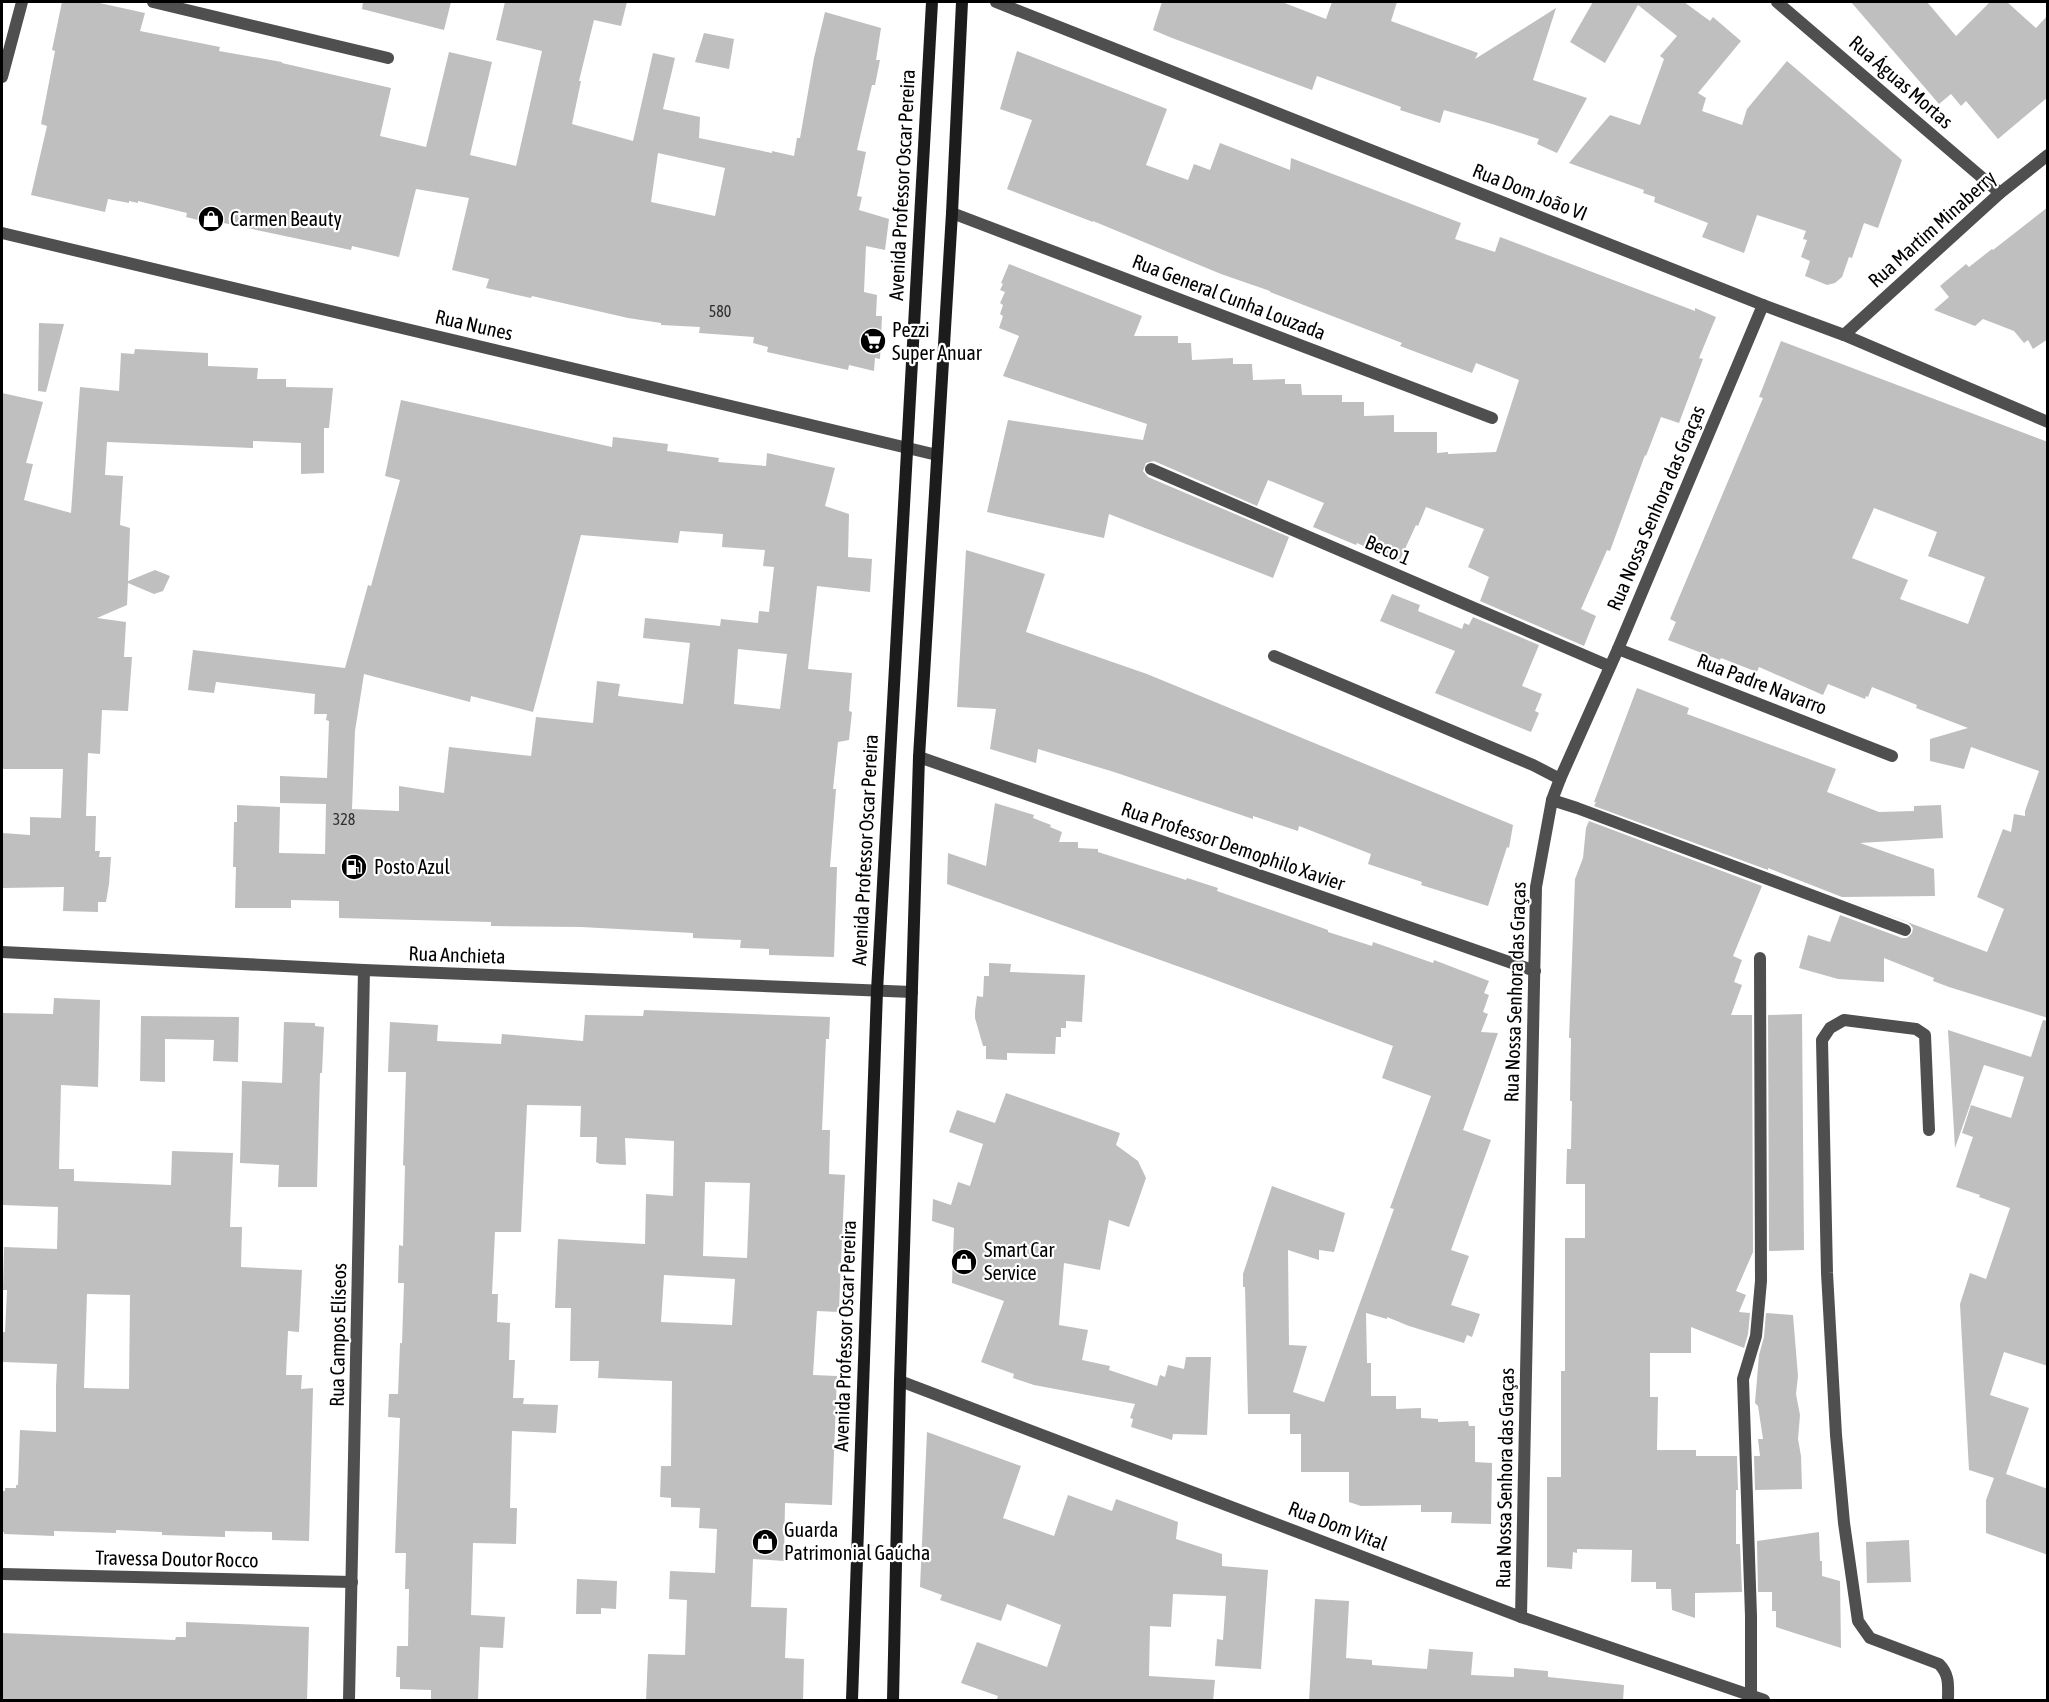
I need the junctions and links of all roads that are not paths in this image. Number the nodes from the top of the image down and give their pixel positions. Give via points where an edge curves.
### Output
1 (22, 2) edge
2 (153, 2) edge
3 (932, 2) edge
4 (962, 2) edge
5 (996, 2) edge
6 (1777, 2) edge
7 (388, 58) dead end
8 (2, 77) edge
9 (2048, 154) edge
10 (2000, 193) junction
11 (952, 213) junction
12 (2, 233) edge
13 (1763, 305) junction
14 (1844, 335) junction
15 (1492, 418) dead end
16 (2048, 422) edge
17 (907, 448) junction
18 (937, 455) junction
19 (1151, 469) dead end
20 (1618, 649) junction
21 (1274, 656) dead end
22 (1609, 666) junction
23 (1892, 756) dead end
24 (919, 757) junction
25 (1560, 779) junction
26 (1552, 800) junction
27 (1905, 930) dead end
28 (2, 952) edge
29 (1760, 958) dead end
30 (364, 970) junction
31 (1535, 971) junction
32 (877, 991) junction
33 (912, 992) junction
34 (1929, 1130) dead end
35 (900, 1382) junction
36 (2, 1574) edge
37 (352, 1582) junction
38 (1521, 1617) junction
39 (1751, 1696) junction
40 (349, 1701) edge
41 (852, 1701) edge
42 (893, 1701) edge
43 (1764, 1701) edge
44 (1948, 1701) edge

1 - 8 street
2 - 7 street
3 - 17 main road, Avenida Professor Oscar Pereira
4 - 11 main road
5 - 13 street, Rua Dom João VI
6 - 10 street, Rua Águas Mortas
9 - 10 street, Rua Martim Minaberry
10 - 14 street, Rua Martim Minaberry
11 - 15 street, Rua General Cunha Louzada
11 - 18 main road
12 - 17 street, Rua Nunes
13 - 14 street, Rua Dom João VI
13 - 20 street, Rua Nossa Senhora das Graças
14 - 16 street, Rua Dom João VI
17 - 18 street, Rua Nunes
17 - 32 main road, Avenida Professor Oscar Pereira
18 - 24 main road
19 - 22 street, Beco 1
20 - 22 street, Rua Nossa Senhora das Graças
20 - 23 street, Rua Padre Navarro
21 - 25 street
22 - 25 street, Rua Nossa Senhora das Graças
24 - 31 street, Rua Professor Demophilo Xavier
24 - 33 main road
25 - 26 street, Rua Nossa Senhora das Graças
26 - 27 street
26 - 31 street, Rua Nossa Senhora das Graças via 1536,887
28 - 30 street, Rua Anchieta
29 - 39 street via 1761,1281 1756,1336 1743,1379
30 - 32 street, Rua Anchieta
30 - 37 street, Rua Campos Elíseos
31 - 38 street, Rua Nossa Senhora das Graças
32 - 33 street, Rua Anchieta
32 - 41 main road, Avenida Professor Oscar Pereira
33 - 35 main road
34 - 44 street via 1925,1035 1916,1029 1844,1020 1830,1028 1822,1040 1827,1273 1836,1435 1858,1621 1870,1638 1946,1670
35 - 38 street, Rua Dom Vital
35 - 42 main road
36 - 37 street, Travessa Doutor Rocco
37 - 40 street, Rua Campos Elíseos
38 - 39 street, Rua Dom Vital
39 - 43 street, Rua Dom Vital

